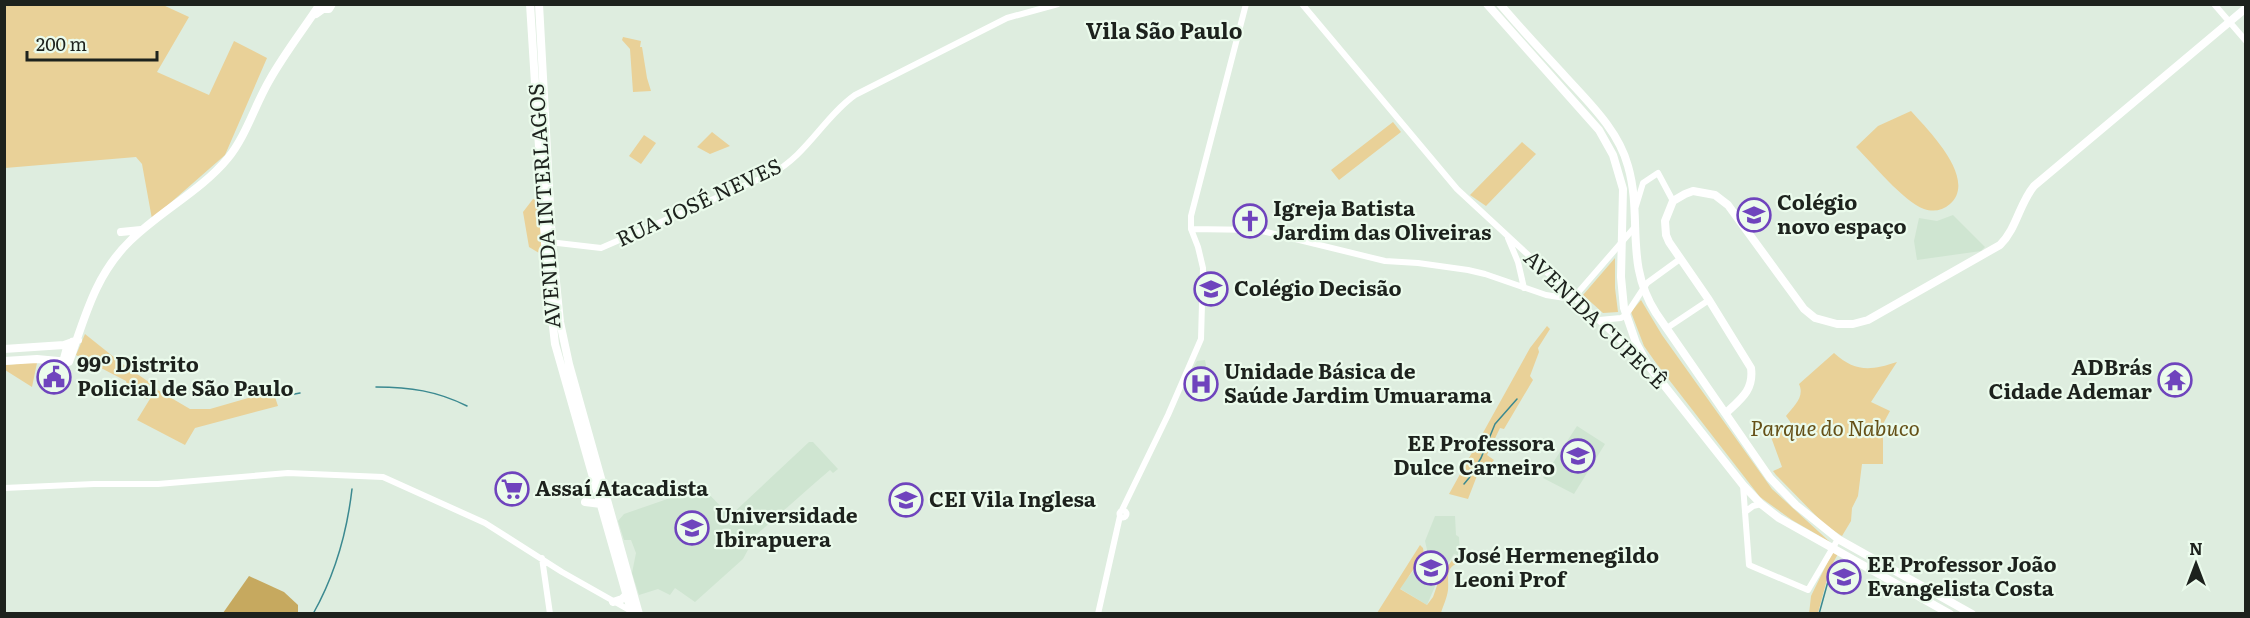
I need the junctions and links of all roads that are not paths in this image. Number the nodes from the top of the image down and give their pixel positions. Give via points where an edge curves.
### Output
1 (320, 4) edge
2 (530, 4) edge
3 (539, 4) edge
4 (1058, 4) edge
5 (1246, 4) edge
6 (1302, 4) edge
7 (1487, 4) edge
8 (1500, 4) edge
9 (2214, 4) edge
10 (329, 6) edge
11 (2246, 8) edge
12 (312, 16) junction
13 (2229, 22) junction
14 (2246, 41) edge
15 (1637, 191) junction
16 (1673, 201) junction
17 (1634, 228) junction
18 (1191, 229) junction
19 (143, 230) junction
20 (121, 231) dead end
21 (1507, 236) junction
22 (549, 242) junction
23 (1622, 243) junction
24 (1680, 259) junction
25 (1524, 288) junction
26 (1643, 289) junction
27 (1575, 296) junction
28 (1709, 300) junction
29 (1626, 315) junction
30 (1603, 321) junction
31 (1667, 328) junction
32 (71, 345) junction
33 (4, 349) edge
34 (5, 362) edge
35 (1648, 365) junction
36 (1726, 412) junction
37 (1743, 485) junction
38 (4, 488) edge
39 (585, 501) dead end
40 (604, 501) junction
41 (1761, 504) junction
42 (1745, 512) junction
43 (1838, 539) junction
44 (1832, 548) junction
45 (542, 558) junction
46 (627, 594) junction
47 (613, 602) junction
48 (635, 613) edge
49 (550, 614) edge
50 (1098, 614) edge
51 (1950, 614) edge
52 (1971, 614) edge

1 - 12 main road
2 - 22 main road, AVENIDA INTERLAGOS
3 - 22 main road, AVENIDA INTERLAGOS
4 - 22 street, RUA JOSÉ NEVES via 1007,18 855,95 789,162 771,174 601,248
5 - 18 street via 1201,175
6 - 21 street, AVENIDA CUPECÊ via 1457,189
7 - 23 main road via 1607,140 1623,189
8 - 15 main road via 1614,135
9 - 13 street
10 - 12 main road
11 - 13 main road
12 - 19 main road via 270,80 230,156
13 - 14 street
13 - 16 main road via 2049,174 2026,197 2010,233 1998,247 1868,320 1848,325 1827,323 1804,309 1723,200 1694,191
15 - 16 street via 1658,173
15 - 17 main road
16 - 24 main road via 1665,228
17 - 23 street
17 - 26 main road
18 - 25 street via 1258,230 1385,261 1485,274
18 - 50 street via 1202,260 1201,339 1122,514
19 - 20 main road
19 - 32 main road via 116,256 100,279
21 - 25 street
21 - 27 street, AVENIDA CUPECÊ
22 - 40 main road, AVENIDA INTERLAGOS via 562,337
23 - 27 street
23 - 29 main road
24 - 26 street
24 - 28 main road
25 - 27 street via 1564,298
26 - 29 street
26 - 31 main road
27 - 30 street, AVENIDA CUPECÊ
28 - 31 street
28 - 36 main road via 1752,372 1746,395
29 - 30 street
29 - 35 main road
30 - 35 street, AVENIDA CUPECÊ
31 - 36 main road
32 - 33 main road
32 - 34 main road via 66,362
35 - 37 main road, AVENIDA CUPECÊ
36 - 43 main road via 1781,490
37 - 41 main road, AVENIDA CUPECÊ
37 - 42 street
38 - 45 street via 158,484 288,473 383,477 485,523
39 - 40 main road
40 - 46 main road, AVENIDA INTERLAGOS
40 - 48 main road, AVENIDA INTERLAGOS
41 - 42 street
41 - 44 main road, AVENIDA CUPECÊ
42 - 44 street via 1749,565 1808,590
43 - 44 street
43 - 52 main road
44 - 51 main road, AVENIDA CUPECÊ
45 - 47 street
45 - 49 street
46 - 47 main road
46 - 48 main road, AVENIDA INTERLAGOS
47 - 48 street

